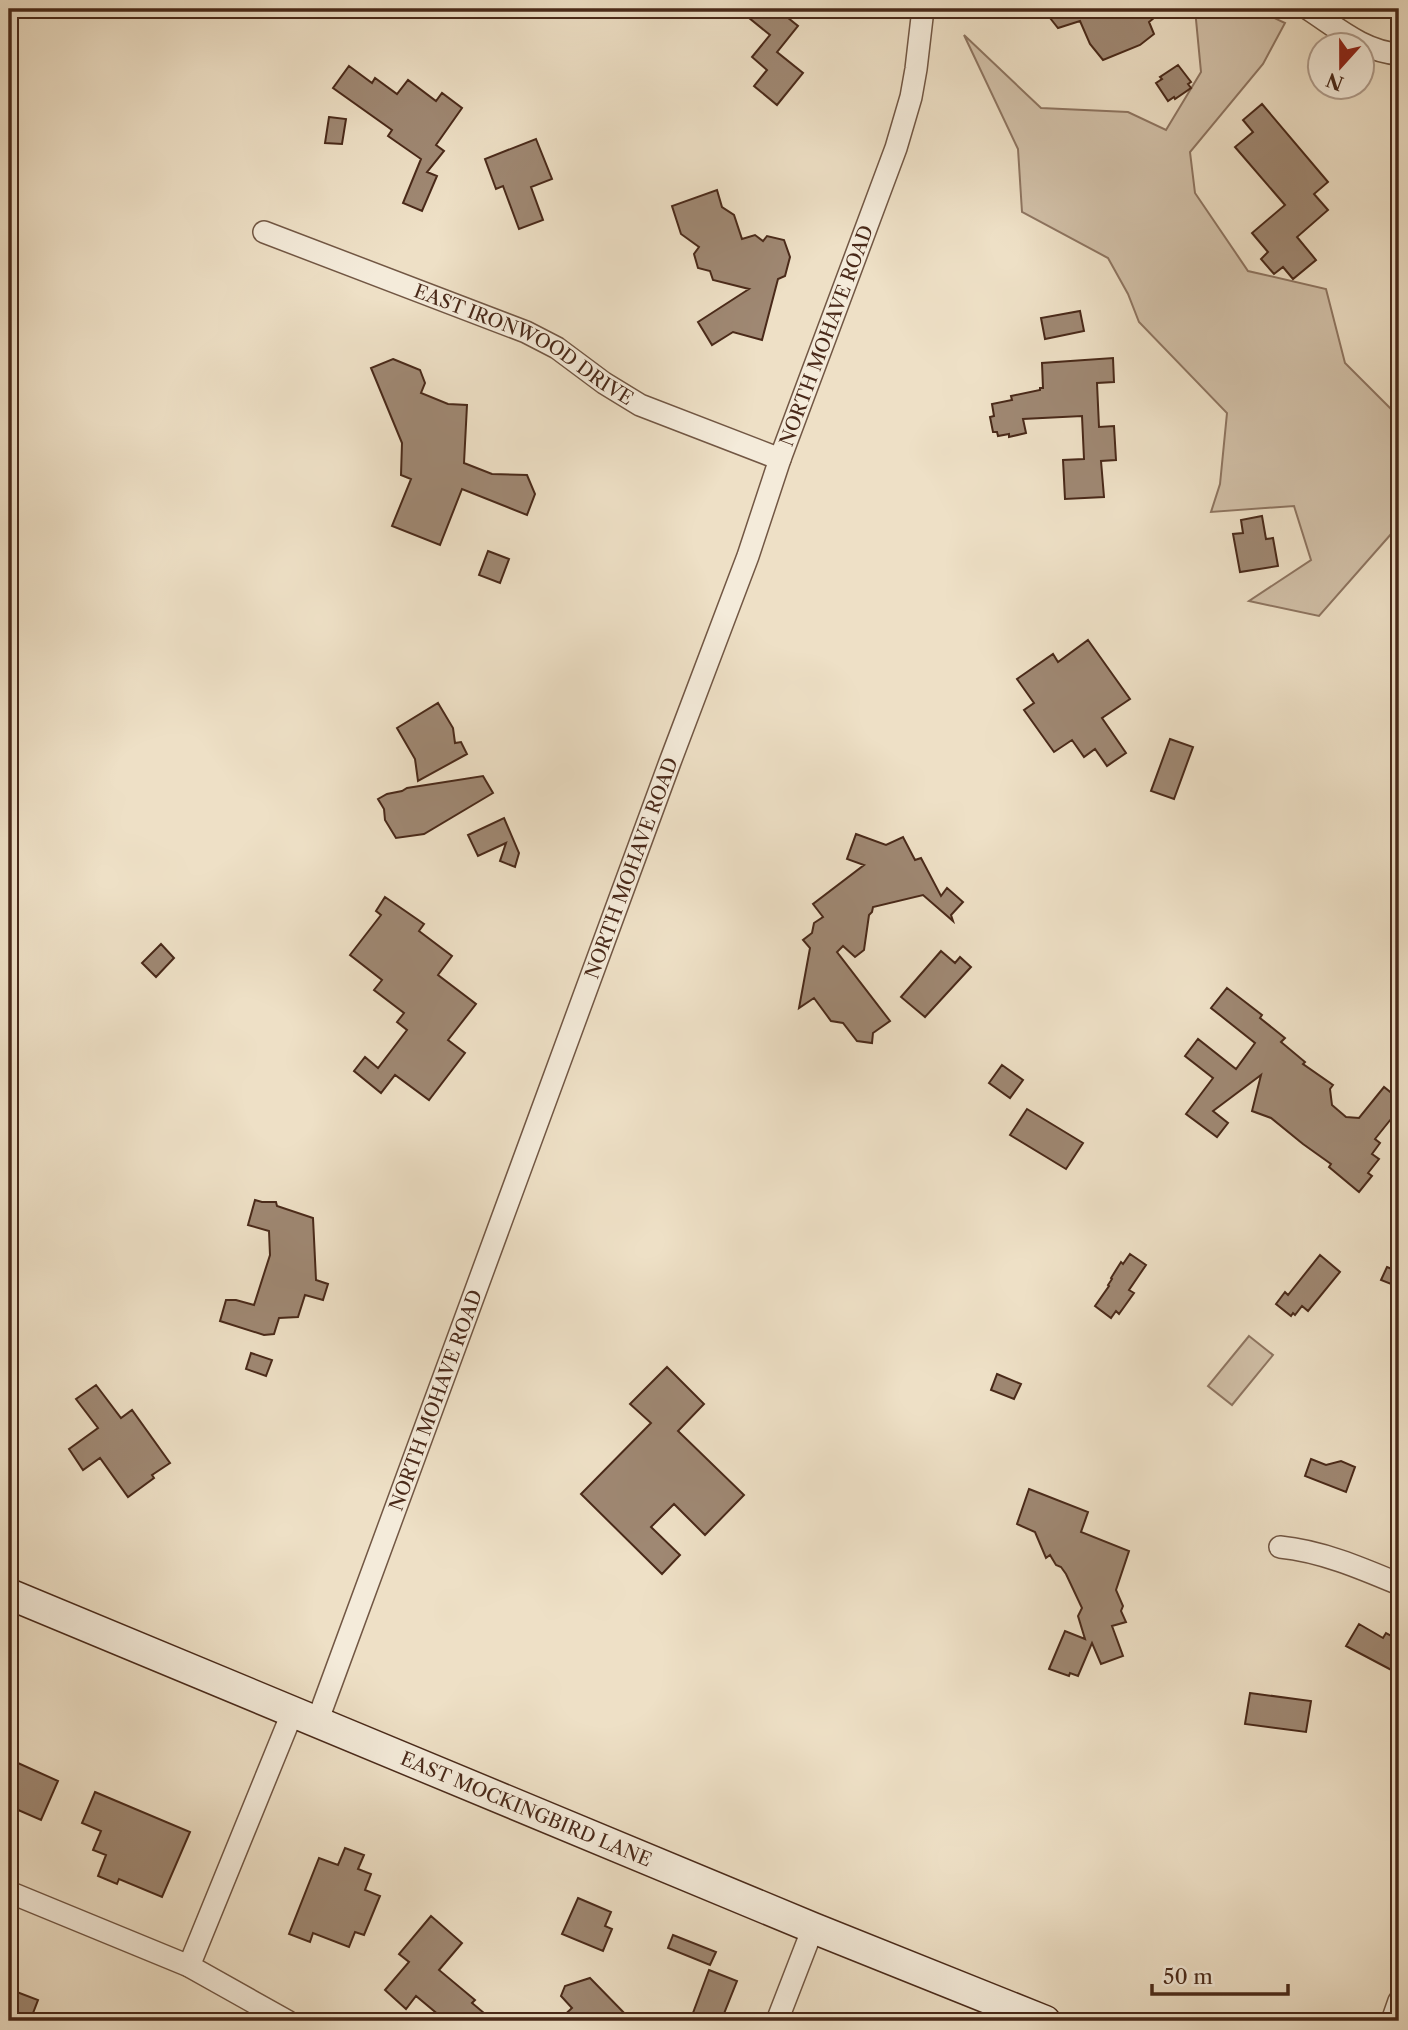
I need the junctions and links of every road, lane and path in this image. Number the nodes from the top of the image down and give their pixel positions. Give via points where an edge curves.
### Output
1 (923, 9) edge
2 (1308, 9) edge
3 (1399, 54) edge
4 (264, 232) dead end
5 (780, 459) junction
6 (1280, 1547) dead end
7 (1399, 1584) edge
8 (9, 1594) edge
9 (305, 1717) junction
10 (9, 1892) edge
11 (813, 1928) junction
12 (190, 1966) junction
13 (1399, 2001) edge
14 (287, 2021) edge
15 (776, 2021) edge
16 (1045, 2021) edge
17 (1392, 2021) edge

1 - 5 street, NORTH MOHAVE ROAD via 911,97 896,148
2 - 3 street via 1368,46
4 - 5 street, EAST IRONWOOD DRIVE via 527,332 640,405
5 - 9 street, NORTH MOHAVE ROAD via 670,762
6 - 7 street via 1313,1552
8 - 9 street, EAST MOCKINGBIRD LANE
9 - 11 street, EAST MOCKINGBIRD LANE
9 - 12 street, NORTH MOHAVE ROAD
10 - 12 street
11 - 15 street
11 - 16 street, EAST MOCKINGBIRD LANE
12 - 14 street
13 - 17 street

